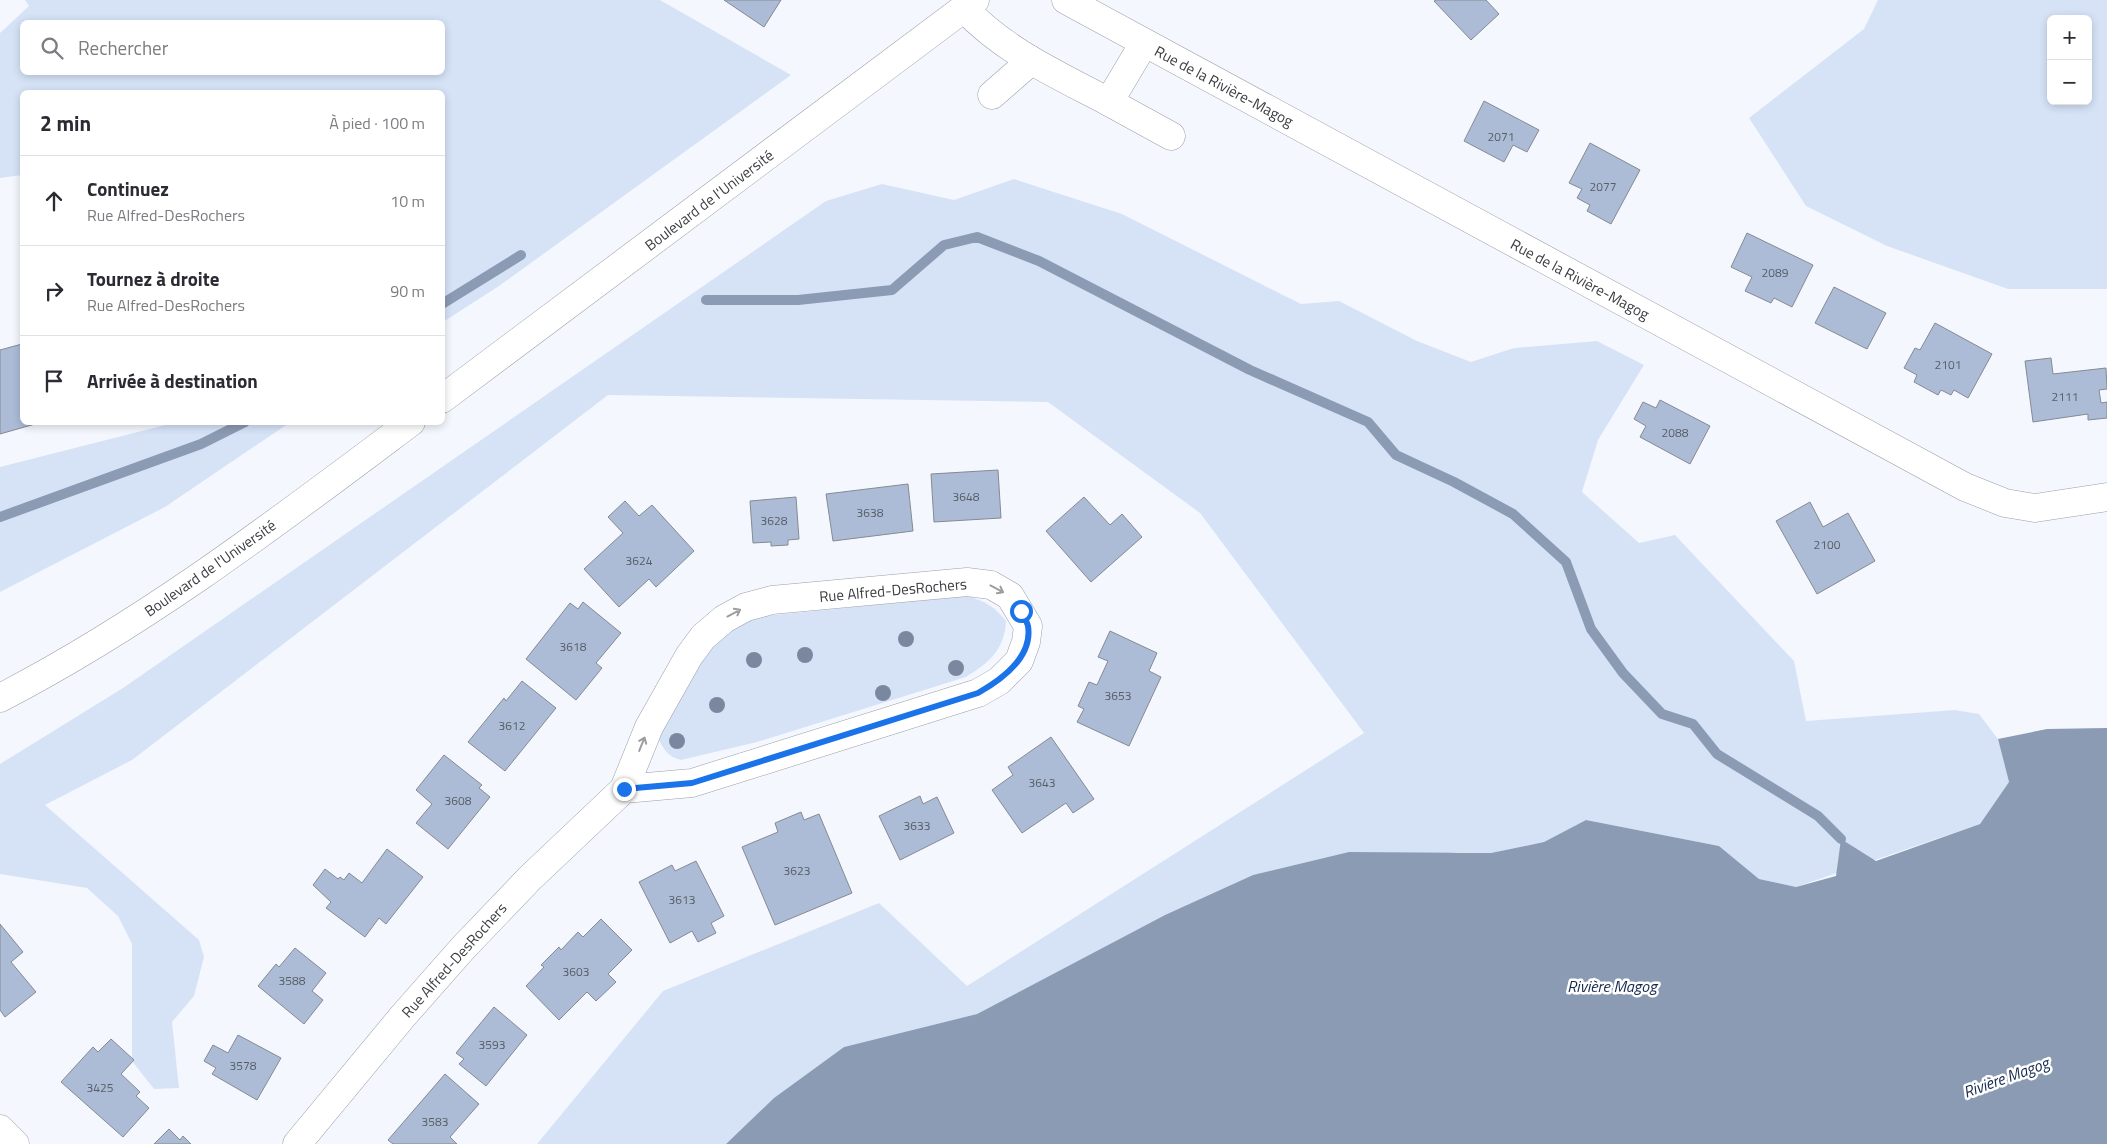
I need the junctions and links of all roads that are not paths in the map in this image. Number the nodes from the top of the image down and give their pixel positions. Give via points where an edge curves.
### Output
1 (1066, 0) edge
2 (970, 4) edge
3 (1144, 43) junction
4 (1029, 59) junction
5 (992, 95) dead end
6 (1109, 102) junction
7 (1171, 136) dead end
8 (445, 397) edge
9 (407, 425) edge
10 (2107, 497) edge
11 (0, 698) edge
12 (624, 789) junction
13 (0, 1129) edge
14 (15, 1144) edge
15 (297, 1144) edge

1 - 3 street, Rue de la Rivière-Magog
2 - 4 street via 985,29
2 - 8 street, Boulevard de l'Université
3 - 6 street
3 - 10 street, Rue de la Rivière-Magog via 1965,488 2005,503 2035,508
4 - 5 street
4 - 6 street
6 - 7 street
9 - 11 street, Boulevard de l'Université via 167,598 94,646
12 -> 12 street, Rue Alfred-DesRochers via 649,727 689,656 703,637 724,619 746,607 772,600 967,582 991,585 1010,596 1028,626 1019,661 999,681 978,693 692,783
12 - 15 street, Rue Alfred-DesRochers via 530,878 463,948
13 - 14 street

